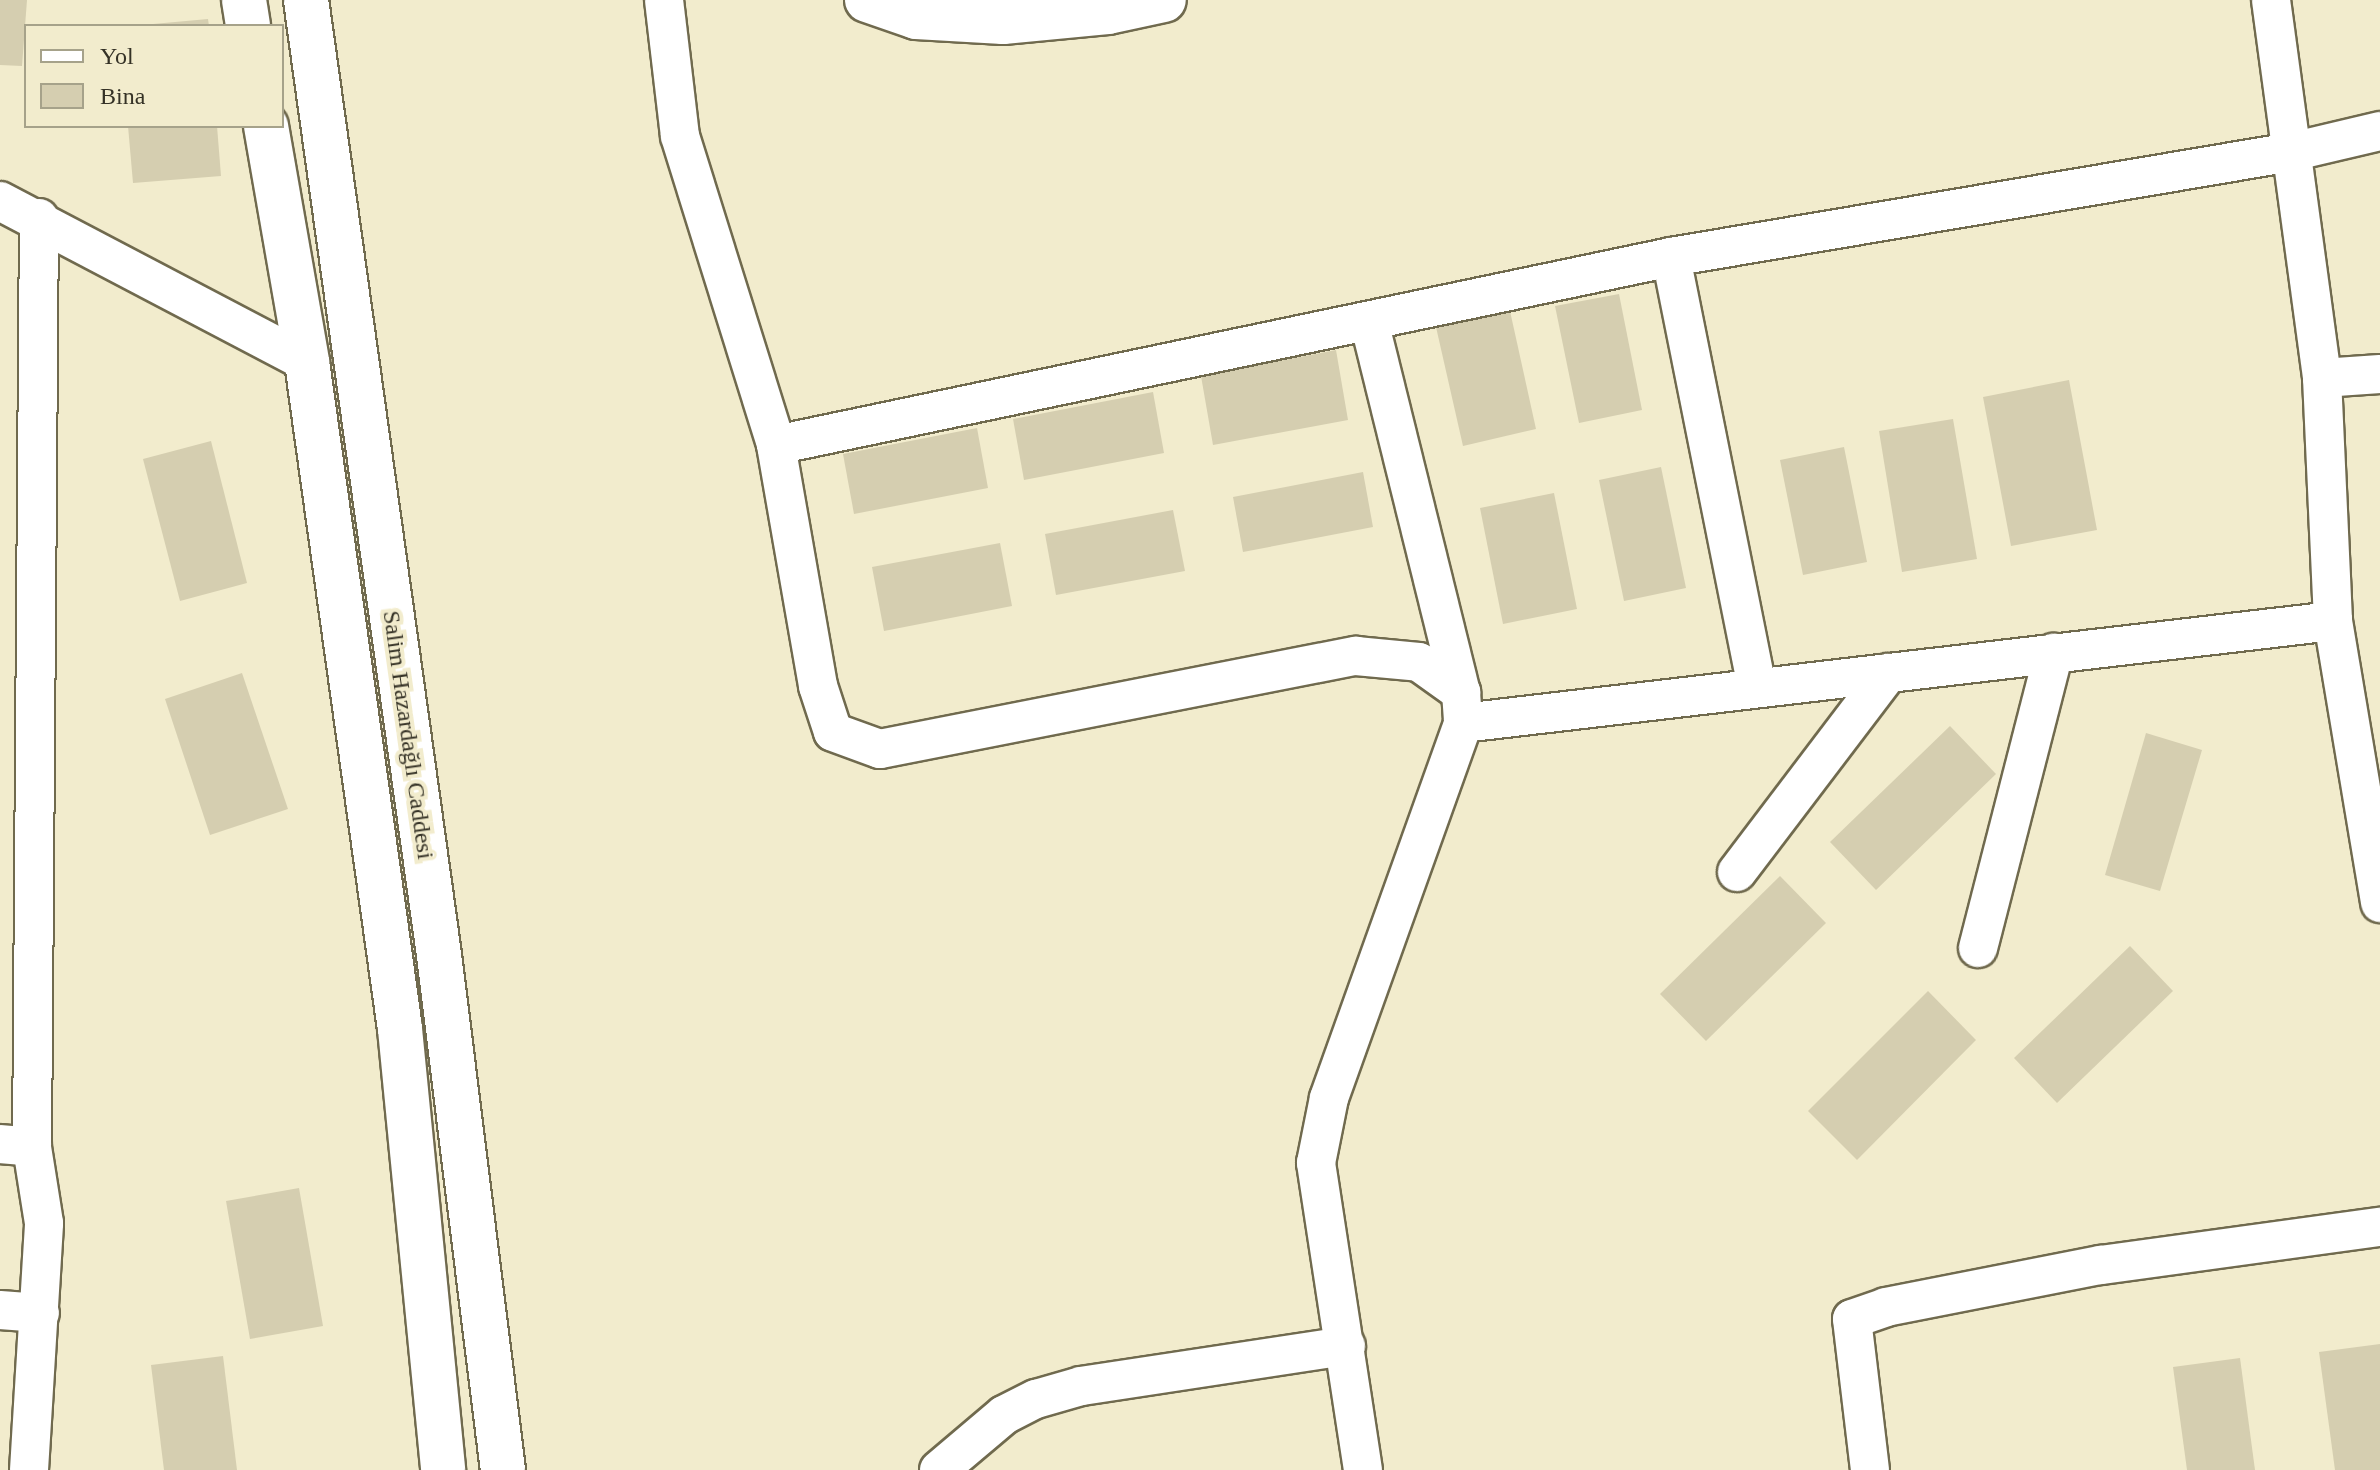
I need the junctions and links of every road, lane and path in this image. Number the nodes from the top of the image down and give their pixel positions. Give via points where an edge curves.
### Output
1 (244, 0) edge
2 (306, 0) edge
3 (664, 0) edge
4 (867, 0) edge
5 (1164, 0) edge
6 (2271, 0) edge
7 (248, 24) edge
8 (266, 128) edge
9 (2380, 131) edge
10 (2291, 152) junction
11 (0, 201) edge
12 (39, 218) junction
13 (1671, 257) junction
14 (1369, 321) junction
15 (307, 362) junction
16 (2380, 374) edge
17 (2322, 378) junction
18 (776, 445) junction
19 (2333, 621) junction
20 (2054, 653) junction
21 (1888, 673) junction
22 (1757, 688) junction
23 (1462, 707) junction
24 (1737, 872) dead end
25 (2380, 903) edge
26 (1978, 948) dead end
27 (16, 1146) edge
28 (2380, 1227) edge
29 (0, 1310) edge
30 (40, 1313) junction
31 (1346, 1346) junction
32 (944, 1468) edge
33 (29, 1470) edge
34 (443, 1470) edge
35 (503, 1470) edge
36 (1363, 1470) edge
37 (1870, 1470) edge

1 - 7 main road
2 - 35 main road, Salim Hazardağlı Caddesi via 439,955
3 - 18 street via 680,136
4 - 5 main road via 916,17 1003,22 1108,12
6 - 10 street
8 - 15 main road, Salim Hazardağlı Caddesi
9 - 10 street
10 - 13 street
10 - 17 street
11 - 12 street
12 - 15 street
12 - 27 street
13 - 14 street
13 - 22 street
14 - 18 street
14 - 23 street
15 - 34 main road, Salim Hazardağlı Caddesi via 400,1029
16 - 17 street
17 - 19 street
18 - 23 street via 818,686 833,732 856,741 880,749 1356,656 1419,662
19 - 20 street
19 - 25 street
20 - 21 street
20 - 26 street
21 - 22 street
21 - 24 street
22 - 23 street
23 - 31 street via 1329,1098 1316,1163
27 - 30 street via 44,1223
28 - 37 street via 2101,1265 1886,1307 1852,1319
29 - 30 street
30 - 33 street
31 - 32 street via 1081,1386 1036,1399 1004,1415
31 - 36 street

